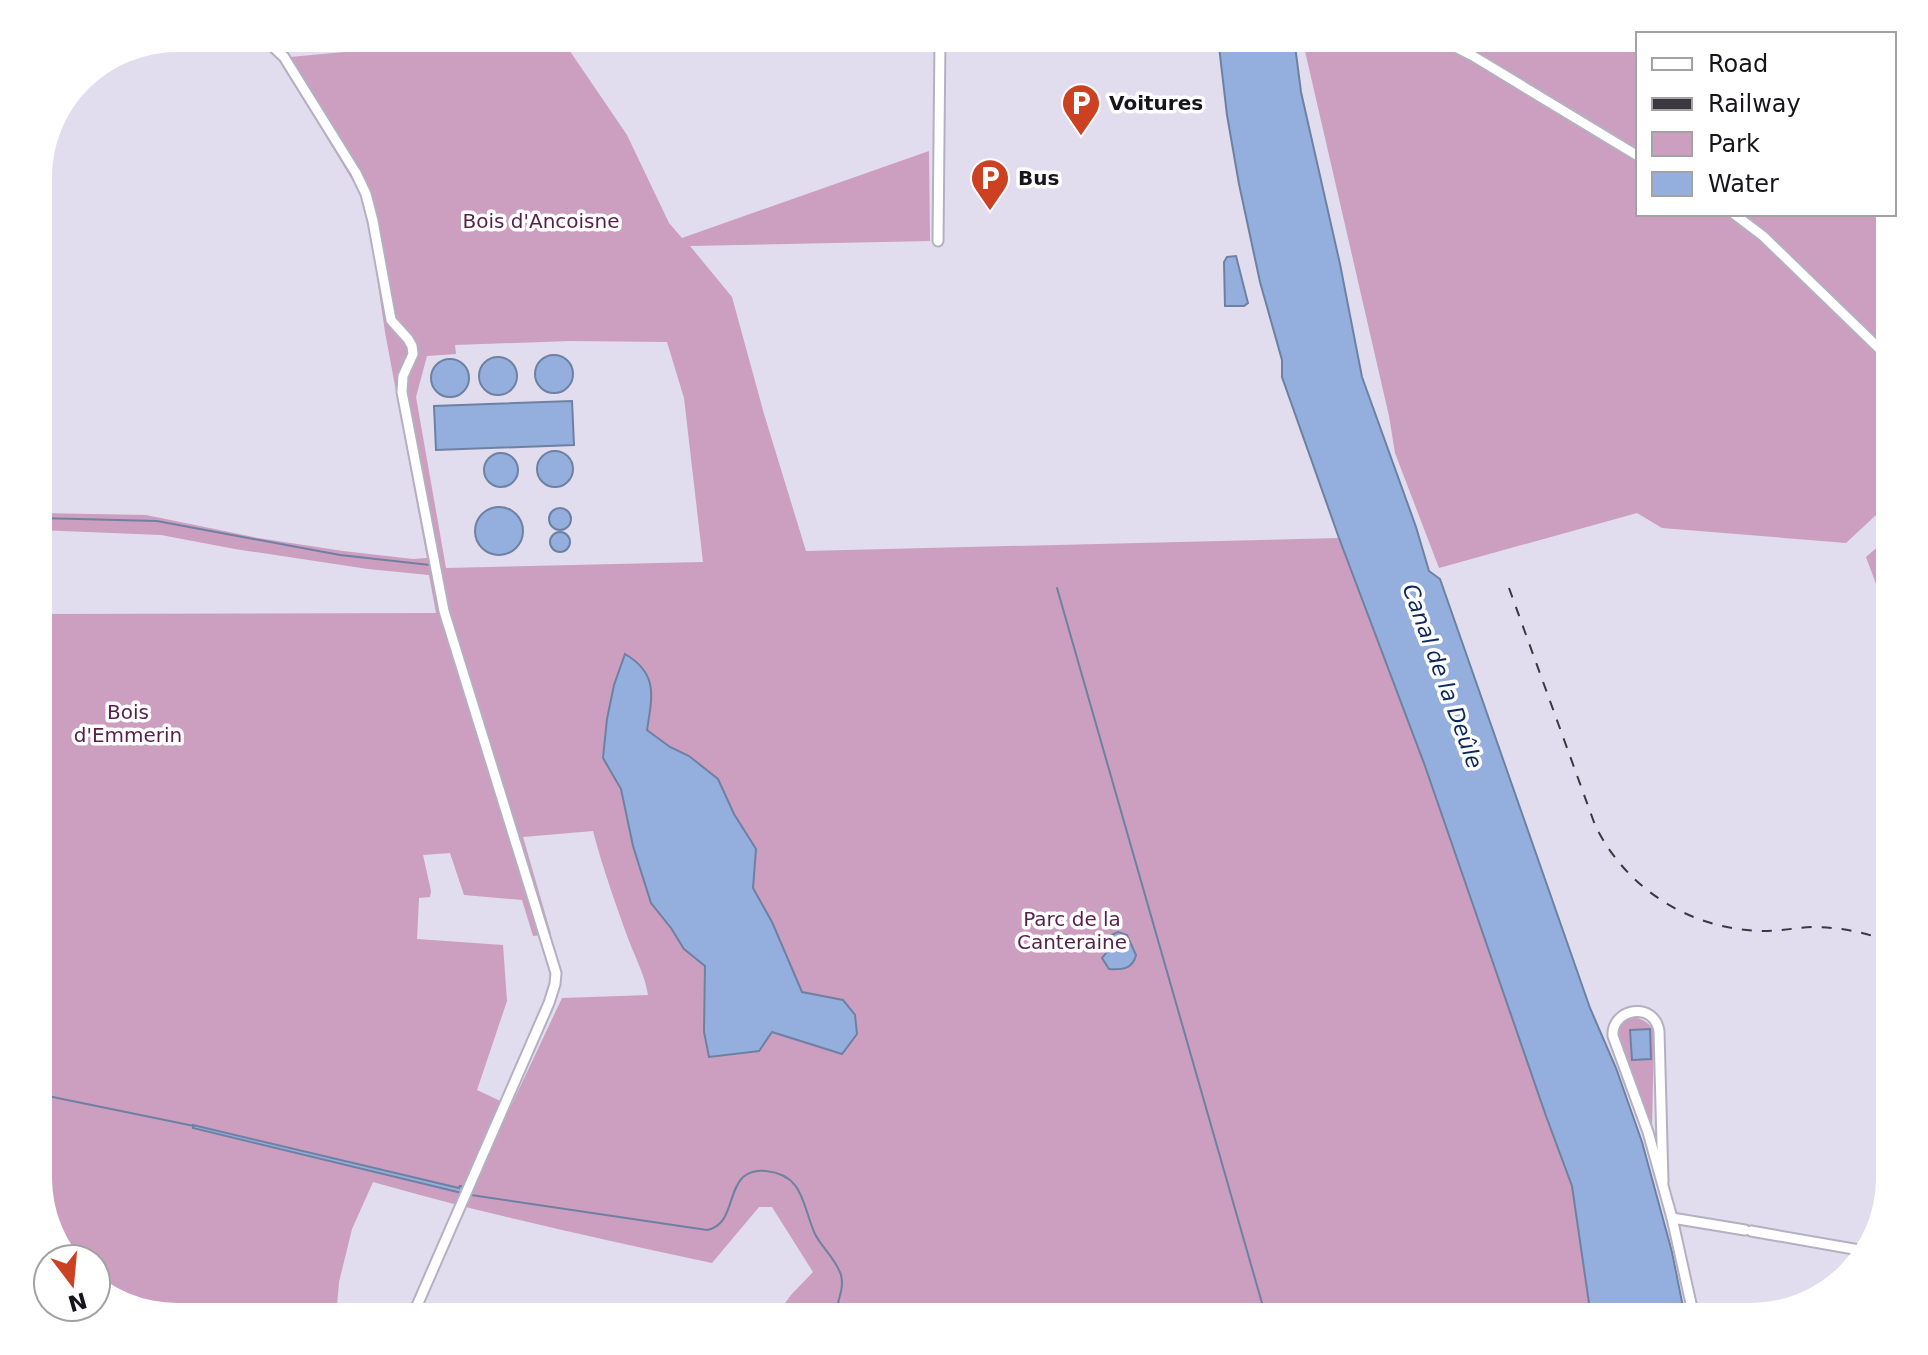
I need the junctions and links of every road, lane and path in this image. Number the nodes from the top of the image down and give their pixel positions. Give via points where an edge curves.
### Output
1 (279, 52) edge
2 (940, 52) edge
3 (1465, 52) edge
4 (1468, 52) edge
5 (1473, 56) junction
6 (1636, 155) edge
7 (1737, 216) edge
8 (938, 241) dead end
9 (1876, 345) edge
10 (1663, 1182) junction
11 (1672, 1218) junction
12 (1853, 1249) edge
13 (418, 1303) edge
14 (1691, 1303) edge

1 - 13 street via 359,178 373,221 390,315 411,342 402,392 447,620 556,979
2 - 8 street
3 - 5 street
4 - 5 street
5 - 6 street
7 - 9 street
10 - 10 street via 1659,1031 1656,1019 1639,1011 1619,1018 1613,1036
10 - 11 street
11 - 12 street
11 - 14 street

